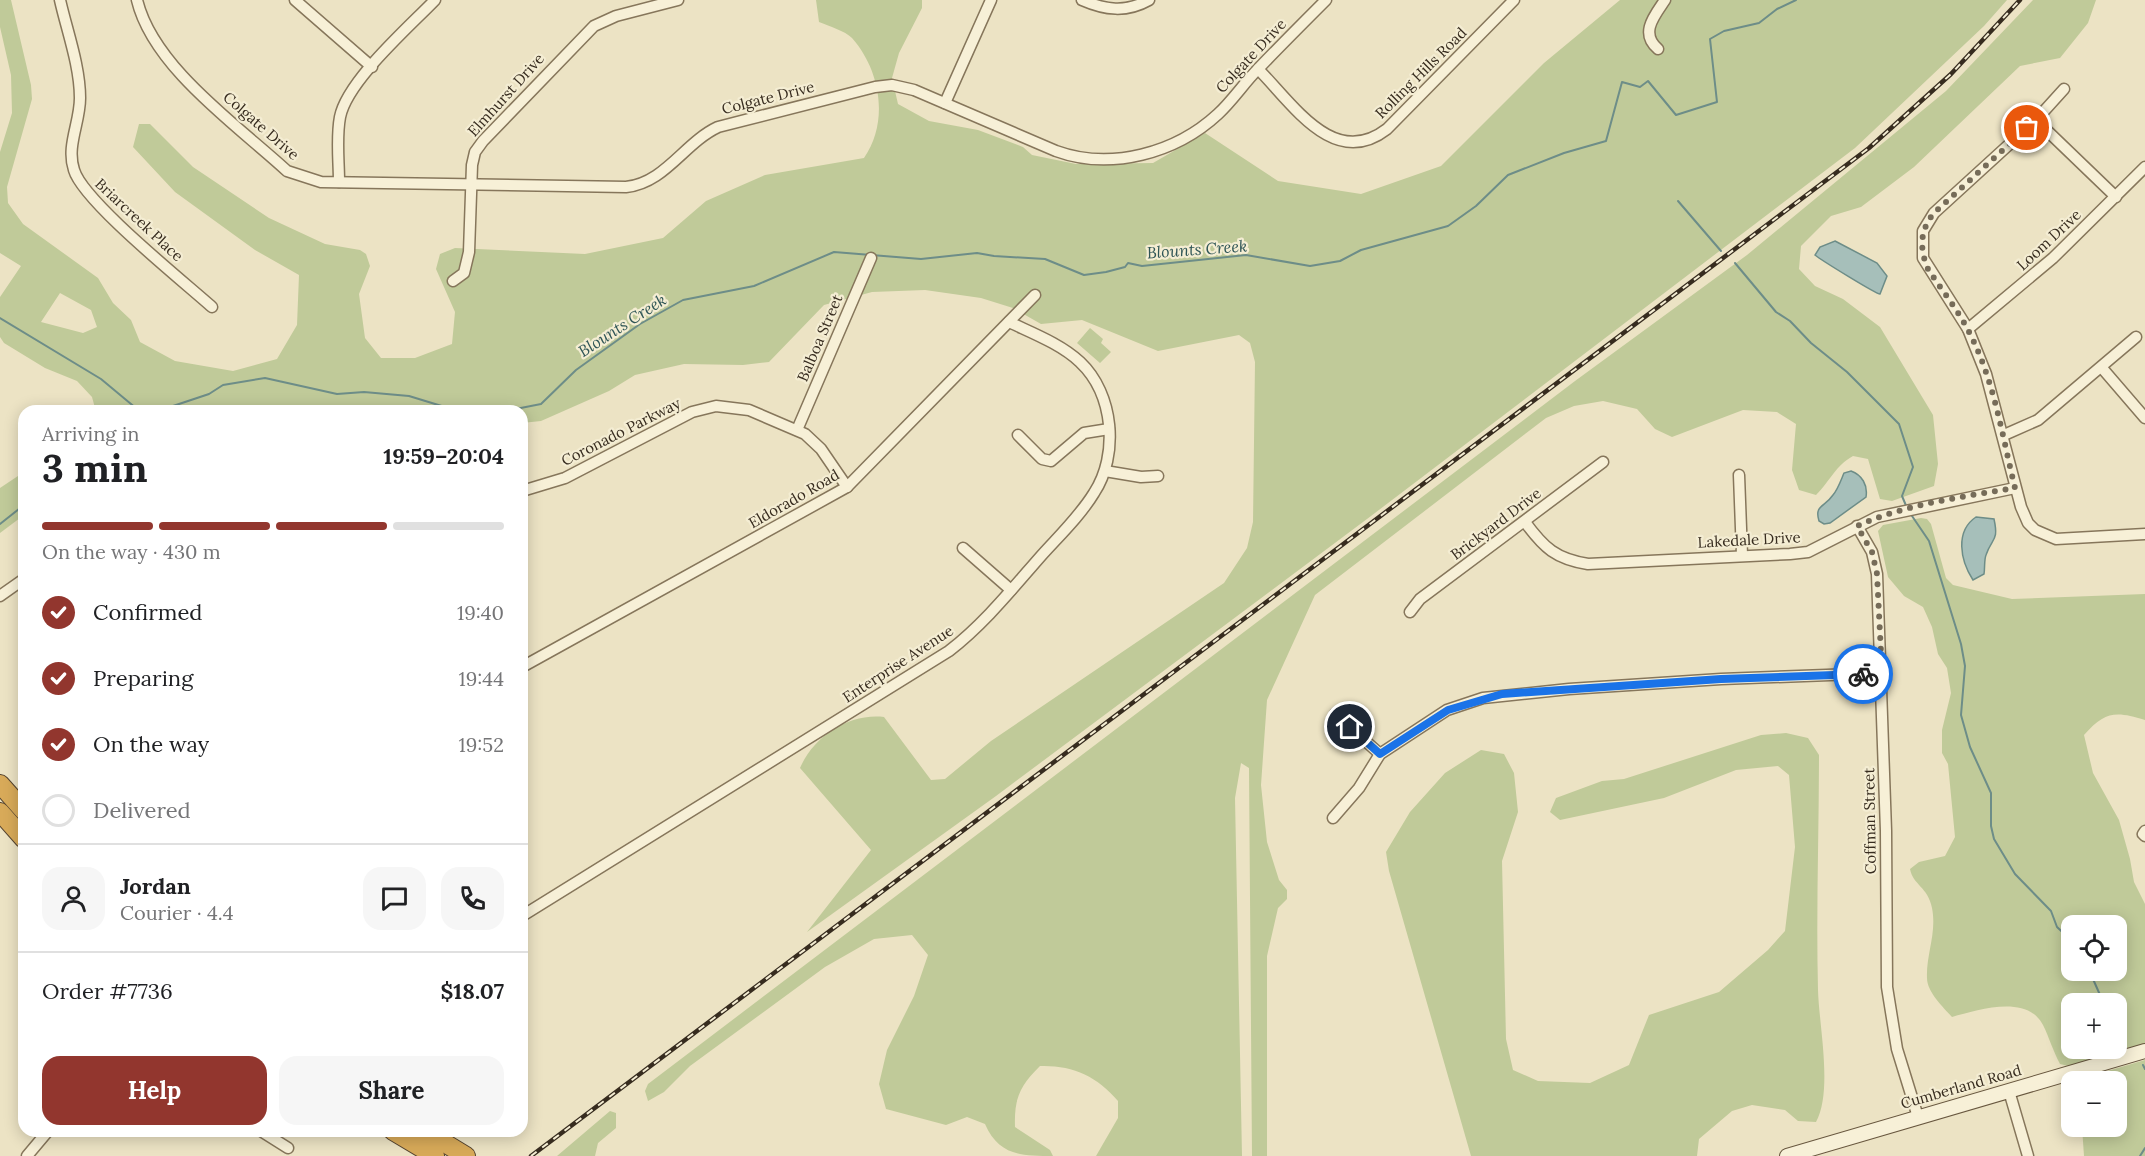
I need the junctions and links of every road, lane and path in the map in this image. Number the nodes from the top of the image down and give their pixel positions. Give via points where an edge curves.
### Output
1 (60, 0) edge
2 (137, 0) edge
3 (295, 0) edge
4 (435, 0) edge
5 (678, 0) edge
6 (992, 0) edge
7 (1082, 0) edge
8 (1149, 0) edge
9 (1326, 0) edge
10 (1514, 0) edge
11 (1665, 0) edge
12 (1658, 49) dead end
13 (372, 67) junction
14 (1258, 69) junction
15 (2064, 89) dead end
16 (945, 103) junction
17 (2036, 120) junction
18 (2145, 167) edge
19 (339, 182) junction
20 (470, 184) junction
21 (2116, 197) junction
22 (872, 258) dead end
23 (453, 281) dead end
24 (1035, 295) dead end
25 (212, 307) dead end
26 (1008, 322) junction
27 (1968, 329) junction
28 (2136, 337) dead end
29 (2102, 368) junction
30 (2145, 418) edge
31 (1109, 429) junction
32 (797, 430) junction
33 (1018, 435) dead end
34 (2004, 435) junction
35 (1603, 462) dead end
36 (1105, 471) junction
37 (1158, 476) dead end
38 (1739, 476) dead end
39 (847, 487) junction
40 (2015, 488) junction
41 (528, 489) edge
42 (1525, 522) junction
43 (1857, 526) junction
44 (2145, 534) edge
45 (963, 548) dead end
46 (1742, 555) junction
47 (18, 583) edge
48 (1011, 590) junction
49 (0, 596) edge
50 (1410, 612) dead end
51 (528, 664) edge
52 (1882, 673) junction
53 (1335, 714) dead end
54 (1380, 754) junction
55 (0, 784) edge
56 (18, 805) edge
57 (0, 812) edge
58 (1334, 818) dead end
59 (18, 832) edge
60 (528, 912) edge
61 (2145, 1051) edge
62 (2009, 1091) junction
63 (1918, 1117) junction
64 (43, 1137) edge
65 (271, 1137) edge
66 (403, 1137) edge
67 (435, 1137) edge
68 (288, 1148) dead end
69 (27, 1156) edge
70 (435, 1156) edge
71 (466, 1156) edge
72 (1787, 1156) edge
73 (2028, 1156) edge

1 - 25 street, Briarcreek Place via 80,88 80,111 71,147 77,179 93,200
2 - 19 street, Colgate Drive via 150,35 177,71 287,171 307,179
3 - 13 street
4 - 13 street
5 - 20 street, Elmhurst Drive via 616,15 585,33 483,141 473,159
6 - 16 street
7 - 8 street via 1118,10
9 - 14 street, Colgate Drive
10 - 14 street, Rolling Hills Road via 1387,129 1361,142 1340,142 1326,135
11 - 12 street via 1649,26 1650,39
13 - 19 street via 352,90 343,108
14 - 16 street, Colgate Drive via 1218,114 1189,136 1154,151 1116,159 1061,153
15 - 17 street
16 - 20 street, Colgate Drive via 903,87 880,86 728,123 707,132 661,174 634,186
17 - 21 street
17 - 27 street via 1934,213 1923,231 1921,248 1928,269
18 - 21 street, Loom Drive
19 - 20 street, Colgate Drive
20 - 23 street, Elmhurst Drive via 469,252 464,273
21 - 27 street, Loom Drive via 2053,258
22 - 32 street, Balboa Street
24 - 26 street, Eldorado Road
26 - 31 street, Enterprise Avenue via 1081,363 1099,389
26 - 39 street, Eldorado Road
27 - 34 street
28 - 29 street
29 - 30 street
29 - 34 street via 2038,420
31 - 33 street via 1084,433 1051,461 1042,459
31 - 36 street, Enterprise Avenue
32 - 39 street, Coronado Parkway via 821,449
32 - 41 street, Coronado Parkway via 740,408 702,408 565,478
34 - 40 street
35 - 42 street, Brickyard Drive
36 - 37 street
36 - 48 street, Enterprise Avenue via 1087,504
38 - 46 street
39 - 51 street, Eldorado Road
40 - 43 street, Lakedale Drive via 1937,502 1883,515
40 - 44 street via 2028,523 2045,536
42 - 46 street, Lakedale Drive via 1555,554 1588,564
42 - 50 street, Brickyard Drive via 1420,599
43 - 46 street, Lakedale Drive via 1808,552
43 - 52 street, Coffman Street via 1872,552 1877,574
45 - 48 street
47 - 49 street
48 - 60 street, Enterprise Avenue via 981,624 949,651
52 - 54 street via 1502,694 1448,710
52 - 63 street, Coffman Street via 1887,987 1897,1049
53 - 54 street
54 - 58 street
55 - 56 highway
57 - 59 highway
61 - 62 main road, Cumberland Road
62 - 63 main road, Cumberland Road
62 - 73 street
63 - 72 main road, Cumberland Road
64 - 69 street
65 - 68 street
66 - 70 highway
67 - 71 highway

